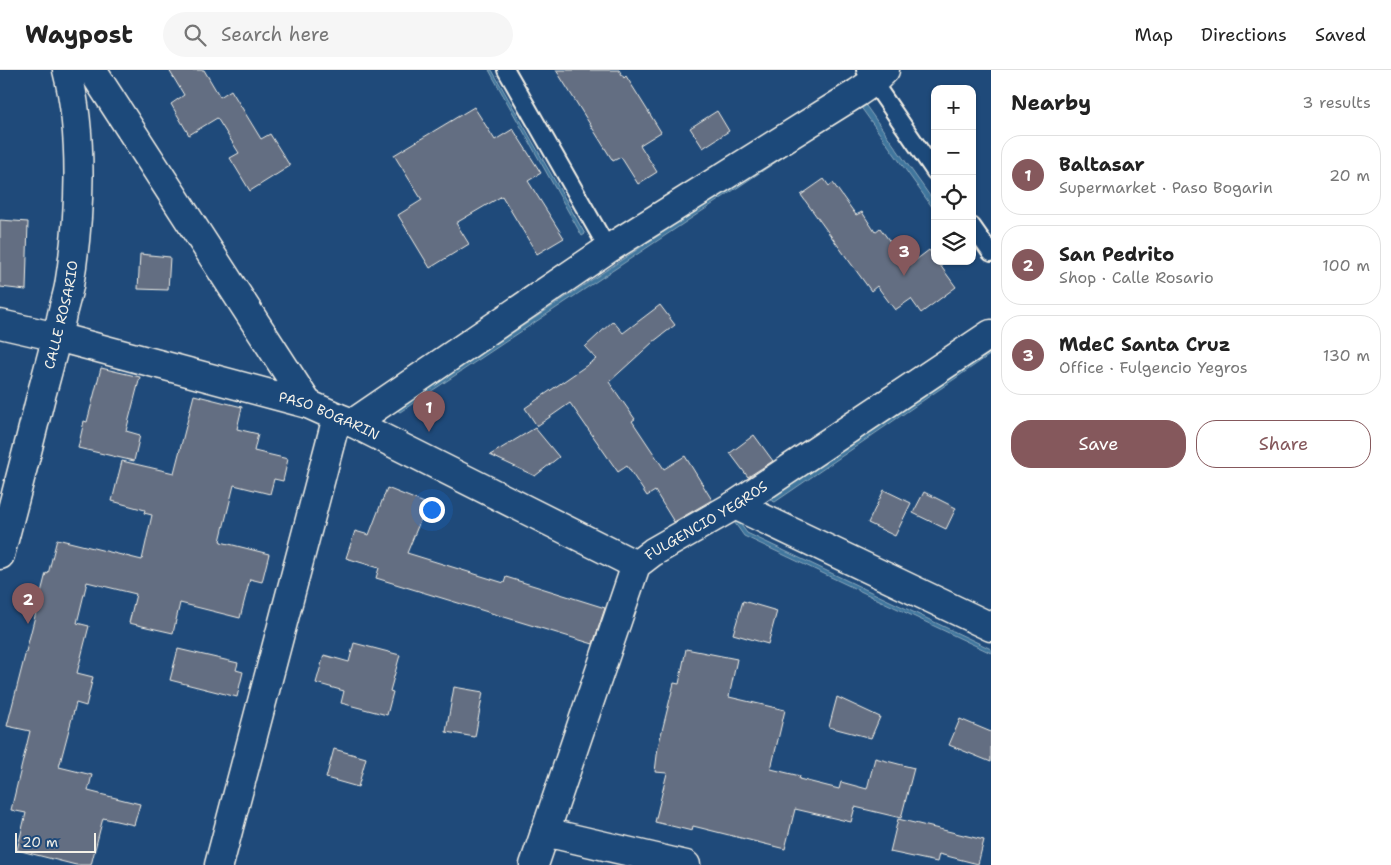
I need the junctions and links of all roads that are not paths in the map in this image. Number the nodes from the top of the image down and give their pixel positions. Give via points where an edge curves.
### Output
1 (67, 70) edge
2 (92, 70) edge
3 (506, 70) edge
4 (874, 74) edge
5 (931, 166) edge
6 (976, 232) edge
7 (608, 249) junction
8 (991, 253) edge
9 (0, 324) edge
10 (991, 334) edge
11 (57, 337) junction
12 (308, 404) junction
13 (345, 420) junction
14 (734, 505) junction
15 (0, 555) edge
16 (636, 565) junction
17 (991, 627) edge
18 (546, 832) junction
19 (219, 865) edge
20 (534, 865) edge
21 (686, 865) edge

1 - 11 street, CALLE ROSARIO via 77,140 77,228
2 - 12 street
3 - 7 lane
4 - 5 lane
4 - 7 street
6 - 8 lane
7 - 13 street
9 - 11 street, PASO BOGARIN
10 - 14 street, FULGENCIO YEGROS
11 - 12 street, PASO BOGARIN
11 - 15 street, CALLE ROSARIO
12 - 13 street, PASO BOGARIN
13 - 16 street, PASO BOGARIN
13 - 19 street
14 - 16 street, FULGENCIO YEGROS
14 - 17 street
16 - 18 street, FULGENCIO YEGROS
18 - 20 street, FULGENCIO YEGROS
18 - 21 street

